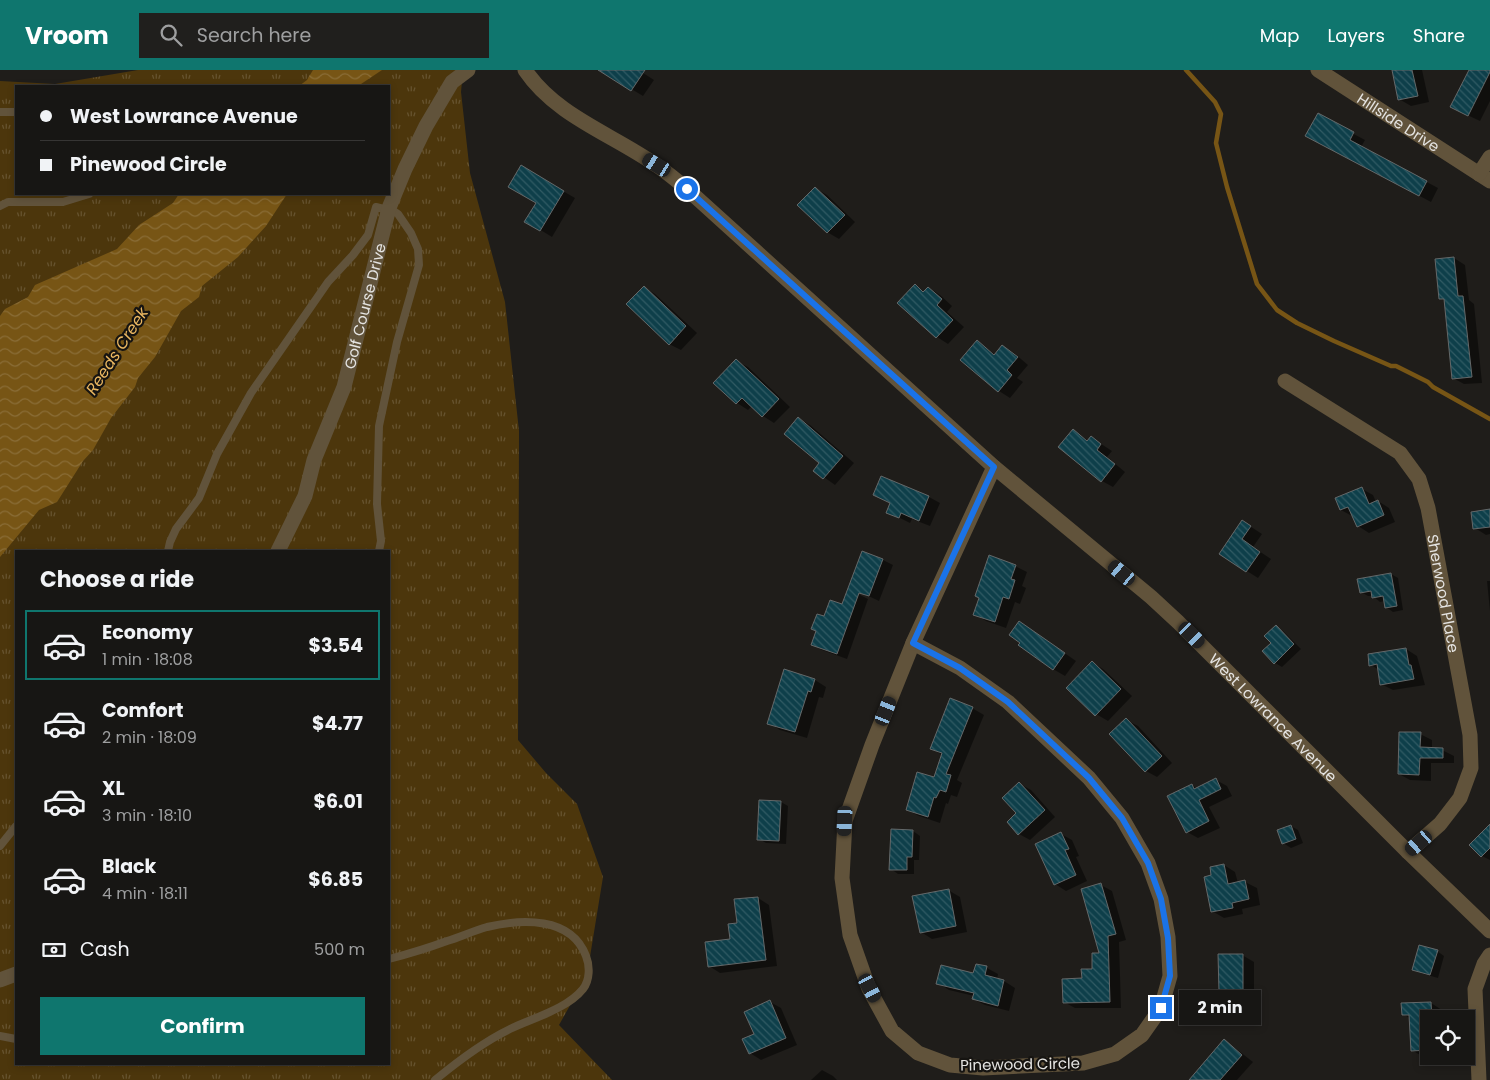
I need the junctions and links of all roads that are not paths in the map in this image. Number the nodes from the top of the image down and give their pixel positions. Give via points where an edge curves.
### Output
1 (468, 70) edge
2 (525, 70) edge
3 (1318, 70) edge
4 (0, 112) edge
5 (15, 112) edge
6 (1490, 157) edge
7 (1484, 178) edge
8 (86, 195) edge
9 (0, 206) edge
10 (389, 209) junction
11 (1284, 381) dead end
12 (994, 467) junction
13 (168, 550) edge
14 (278, 550) edge
15 (379, 550) edge
16 (913, 643) junction
17 (15, 827) edge
18 (0, 846) edge
19 (1408, 852) junction
20 (1490, 931) edge
21 (1490, 956) edge
22 (390, 960) edge
23 (15, 974) edge
24 (0, 980) edge
25 (0, 1036) edge
26 (15, 1039) edge
27 (435, 1080) edge
28 (1479, 1080) edge

1 - 10 street, Golf Course Drive via 452,82 426,126
2 - 12 street, West Lowrance Avenue via 558,105 657,165 687,189
3 - 7 street, Hillside Drive
4 - 5 lane
6 - 7 street, Hillside Drive
8 - 9 lane via 63,202 8,202
10 - 13 lane via 376,207 368,235 328,282 251,393 217,454 198,498 176,529
10 - 14 street, Golf Course Drive via 344,387 314,460 304,496
10 - 15 lane via 398,214 410,233 418,249 419,265 378,426
11 - 19 street, Sherwood Place via 1400,453 1418,479 1428,508 1470,736 1471,768 1460,798 1440,824
12 - 16 street, Pinewood Circle
12 - 19 street, West Lowrance Avenue via 1178,622
16 - 16 street, Pinewood Circle via 845,821 842,878 850,935 870,988 892,1031 918,1053 950,1065 984,1068 1083,1063 1115,1054 1142,1035 1161,1008 1170,976 1163,909 1148,863 1122,818 1089,778 1008,702 960,668
17 - 18 lane
19 - 20 street, West Lowrance Avenue
21 - 28 street via 1475,989
22 - 27 lane via 486,928 513,923 541,923 562,928 576,939 588,961 589,979 572,998 487,1042
23 - 24 street
25 - 26 lane

